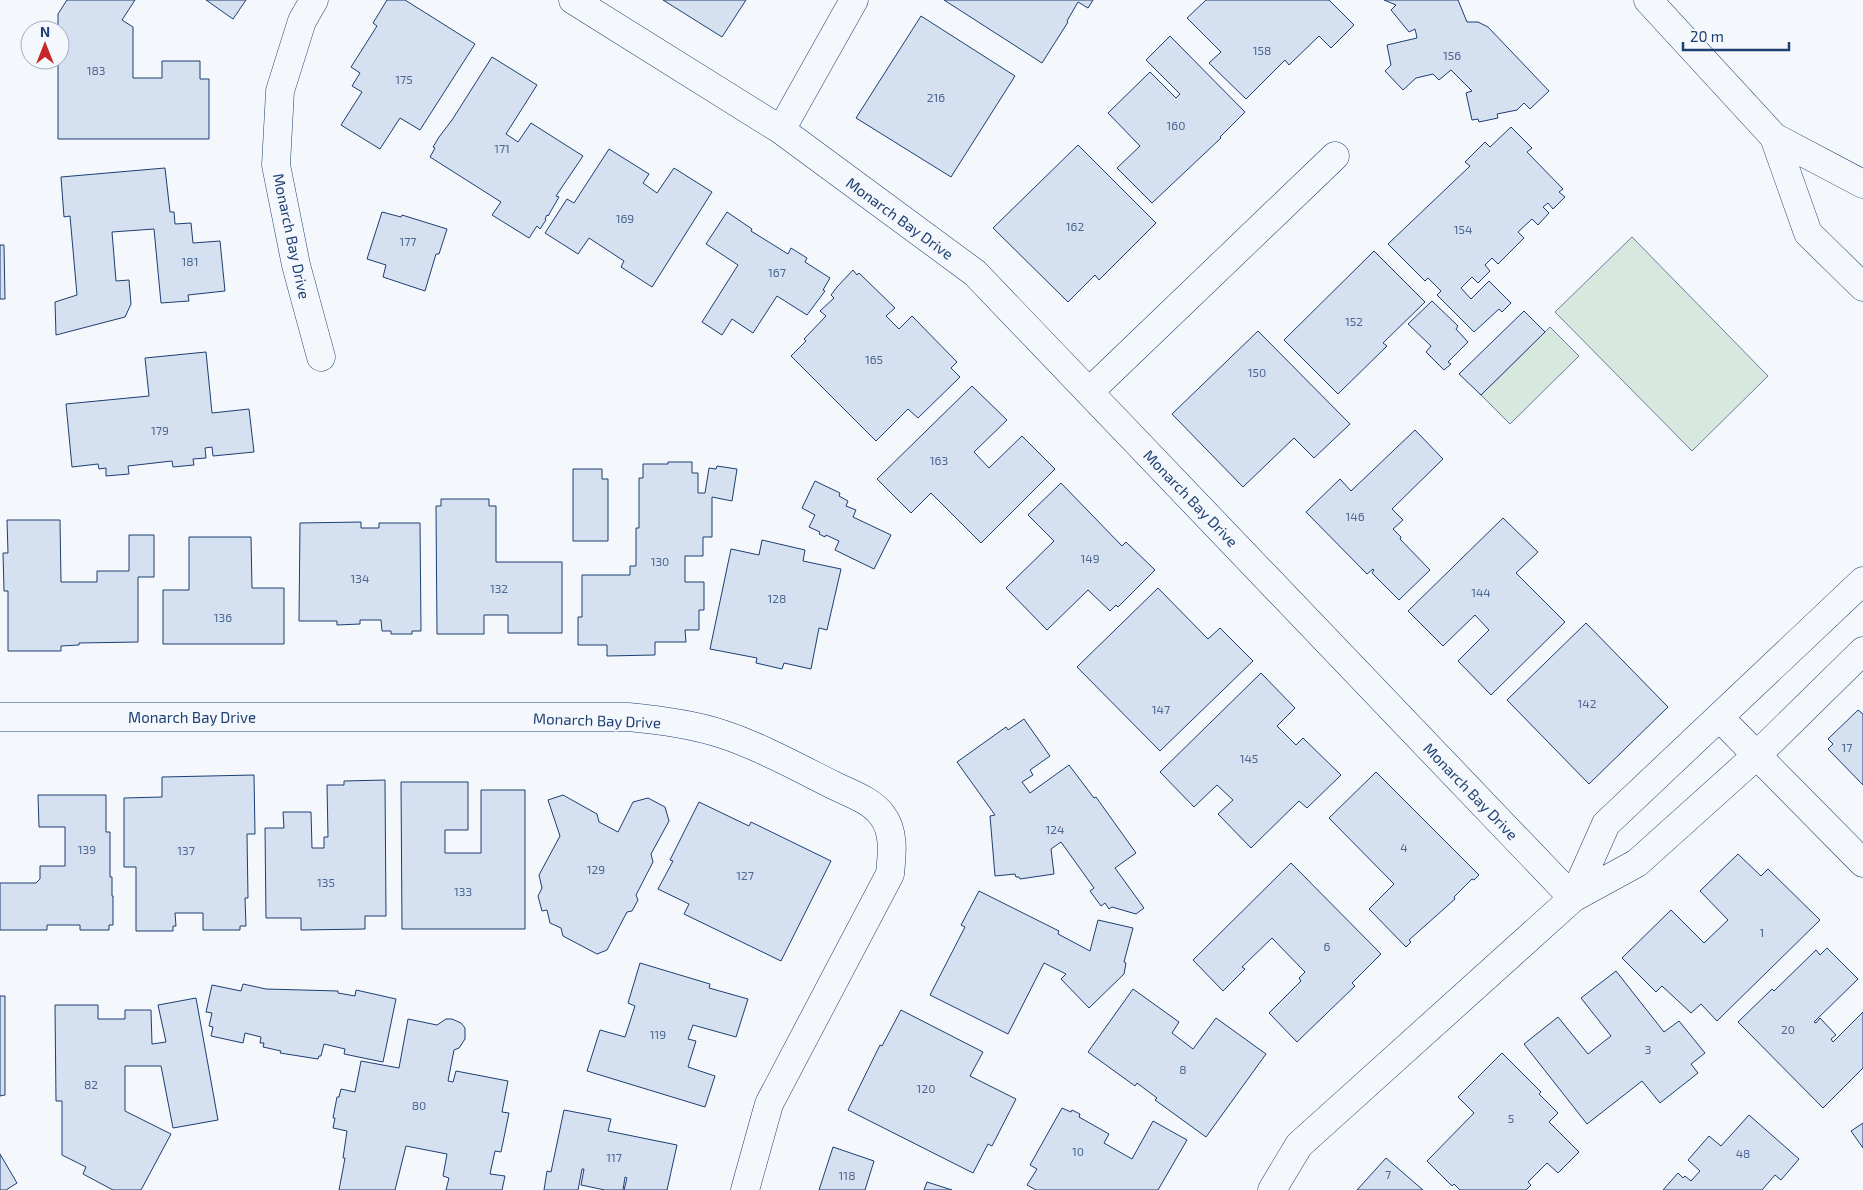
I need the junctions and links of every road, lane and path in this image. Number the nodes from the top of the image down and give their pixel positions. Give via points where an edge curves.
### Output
1 (314, 0) edge
2 (573, 0) edge
3 (854, 0) edge
4 (1648, 0) edge
5 (781, 130) junction
6 (1774, 136) junction
7 (1335, 156) dead end
8 (1863, 184) edge
9 (1863, 288) edge
10 (321, 357) dead end
11 (1089, 392) junction
12 (1863, 580) edge
13 (1863, 651) edge
14 (0, 717) edge
15 (1719, 717) junction
16 (1756, 756) junction
17 (1863, 863) edge
18 (1573, 898) junction
19 (745, 1190) edge
20 (1272, 1190) edge

1 - 10 main road, Monarch Bay Drive via 302,21 280,91 276,165 296,265
2 - 5 main road, Monarch Bay Drive
3 - 5 main road
4 - 6 main road
5 - 11 main road, Monarch Bay Drive via 975,272
6 - 8 main road
6 - 9 main road via 1808,233
7 - 11 main road
11 - 18 main road, Monarch Bay Drive
12 - 15 main road
13 - 16 main road
14 - 19 main road, Monarch Bay Drive via 628,717 723,734 868,802 882,815 891,834 890,874 769,1104
15 - 16 main road
15 - 18 main road via 1606,824
16 - 17 main road
16 - 18 main road via 1637,863
18 - 20 main road via 1299,1145

